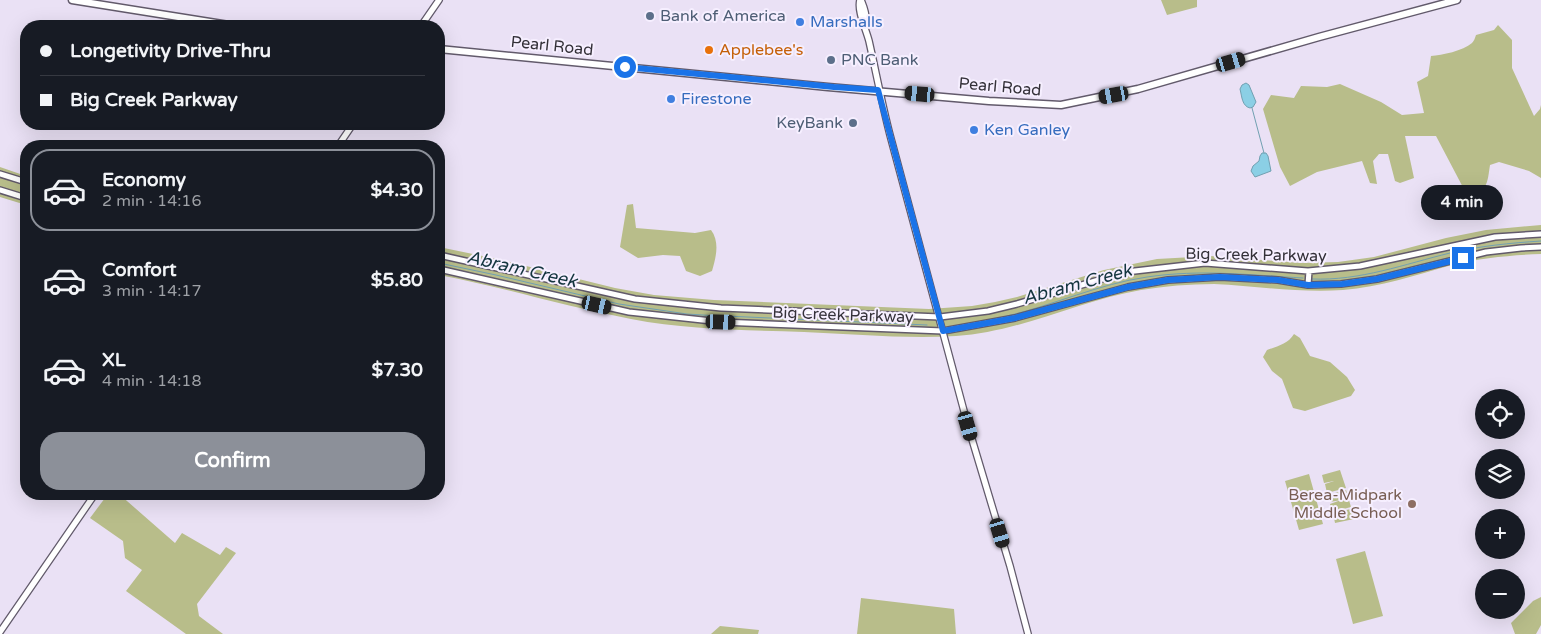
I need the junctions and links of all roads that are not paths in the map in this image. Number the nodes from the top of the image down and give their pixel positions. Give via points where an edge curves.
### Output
1 (72, 0) edge
2 (439, 0) edge
3 (861, 0) edge
4 (1457, 0) edge
5 (197, 20) edge
6 (425, 20) edge
7 (445, 50) edge
8 (878, 90) junction
9 (0, 174) edge
10 (20, 180) edge
11 (0, 190) edge
12 (20, 196) edge
13 (1541, 234) edge
14 (1541, 247) edge
15 (445, 256) edge
16 (445, 270) edge
17 (1309, 270) junction
18 (1308, 285) junction
19 (940, 317) junction
20 (943, 331) junction
21 (91, 500) edge
22 (0, 632) edge
23 (1028, 634) edge

1 - 5 main road
2 - 6 main road
3 - 8 main road
4 - 8 main road, Pearl Road via 1138,89 1061,105
7 - 8 main road, Pearl Road
8 - 19 main road
9 - 10 street
11 - 12 street
13 - 17 street, Big Creek Parkway via 1495,237 1360,266
14 - 18 street, Big Creek Parkway via 1486,252 1369,280
15 - 19 street, Big Creek Parkway via 635,299 722,308
16 - 20 street, Big Creek Parkway via 629,312 721,322
17 - 18 street
17 - 19 street, Big Creek Parkway via 1205,264 1126,272 1007,307
18 - 20 street, Big Creek Parkway via 1256,278 1168,280 1128,287 1015,318
19 - 20 main road
20 - 23 main road
21 - 22 main road

